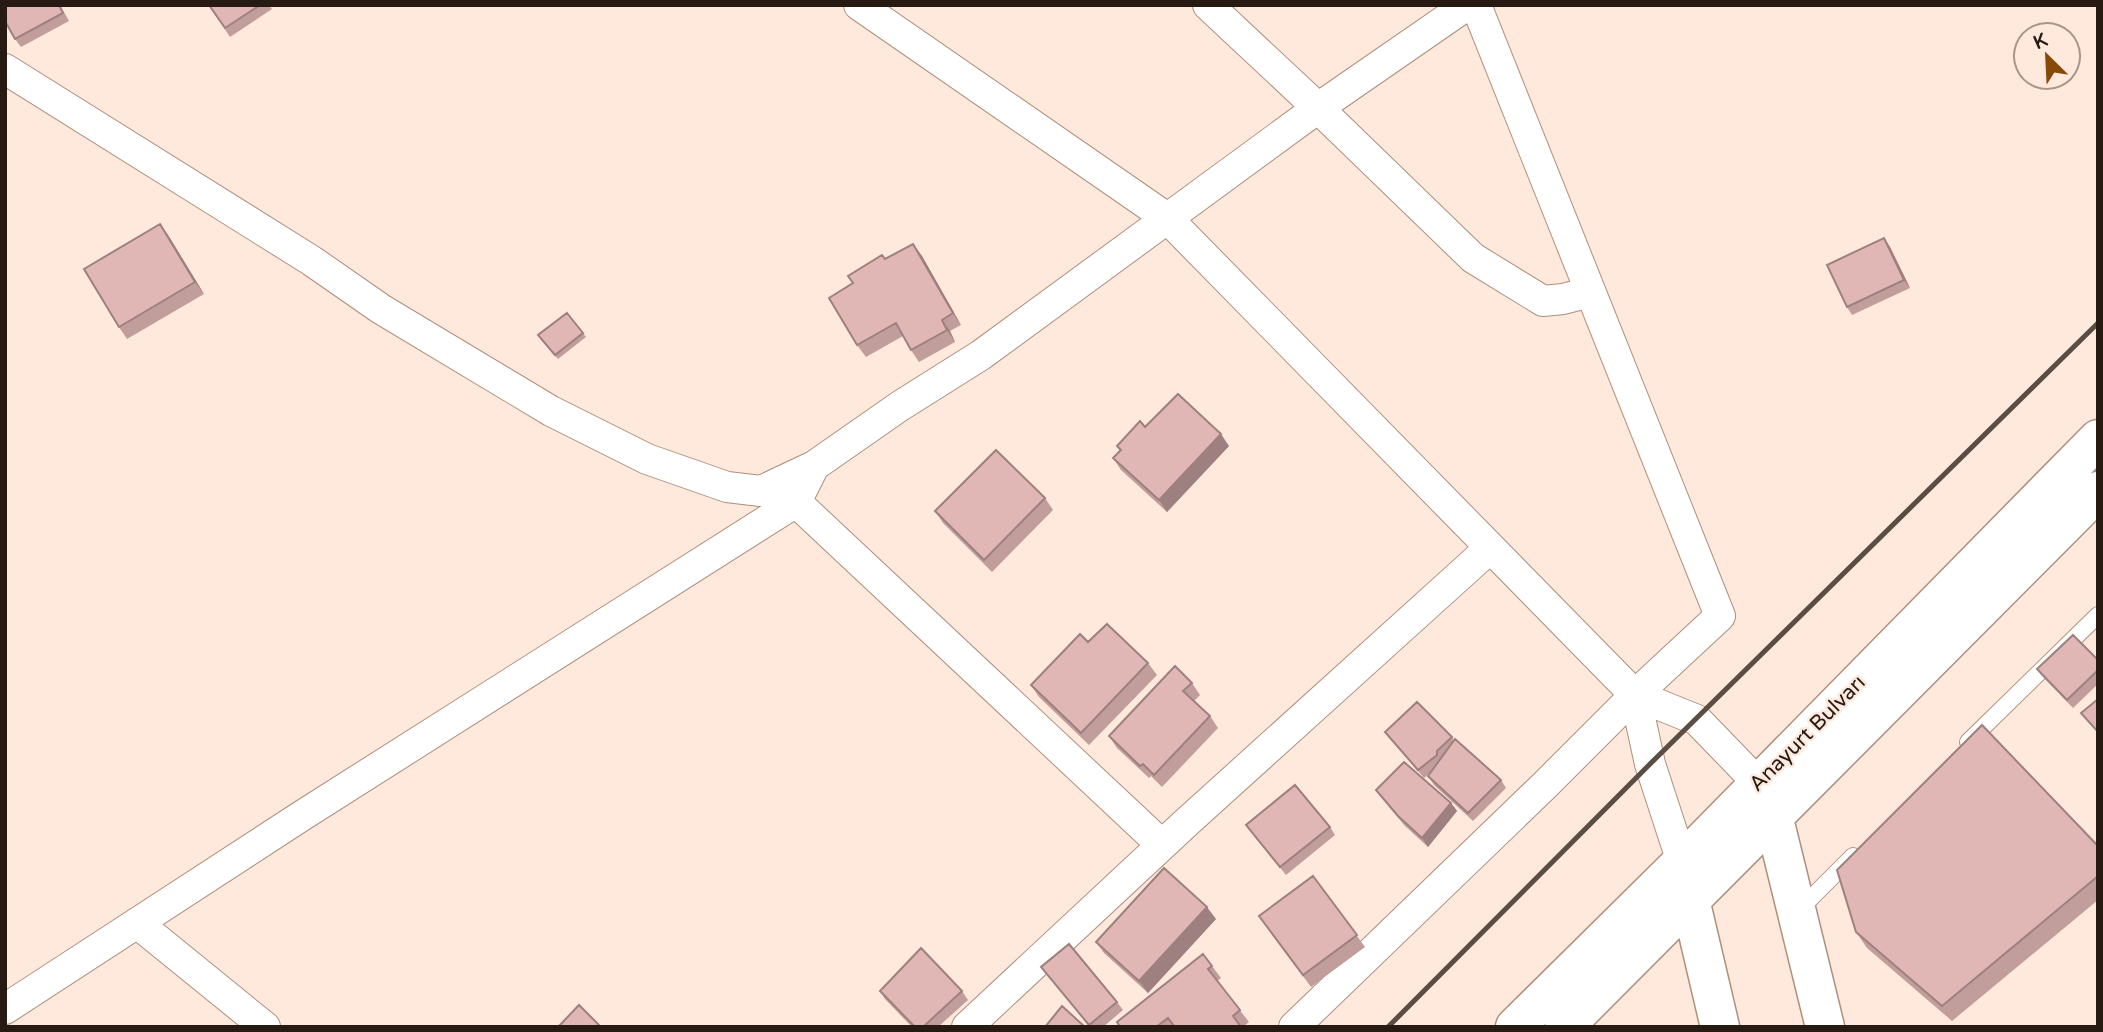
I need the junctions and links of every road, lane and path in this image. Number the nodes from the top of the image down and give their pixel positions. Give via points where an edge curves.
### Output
1 (859, 5) edge
2 (1208, 5) edge
3 (1467, 5) edge
4 (1476, 5) edge
5 (5, 69) edge
6 (1318, 107) junction
7 (1167, 218) junction
8 (1590, 292) junction
9 (2098, 439) edge
10 (814, 466) junction
11 (2098, 491) edge
12 (796, 502) junction
13 (1490, 548) junction
14 (2098, 615) edge
15 (1635, 695) junction
16 (1955, 755) edge
17 (1765, 799) junction
18 (1866, 843) edge
19 (1162, 845) junction
20 (1682, 862) junction
21 (1690, 899) junction
22 (1798, 911) junction
23 (136, 923) junction
24 (5, 1009) edge
25 (264, 1027) edge
26 (967, 1027) edge
27 (1294, 1027) edge
28 (1515, 1027) edge
29 (1564, 1027) edge
30 (1720, 1027) edge
31 (1825, 1027) edge

1 - 7 street
2 - 6 street
3 - 6 street
4 - 8 street
5 - 10 street via 381,309 551,411 647,459 727,487 761,491
6 - 7 street
6 - 8 street via 1473,258 1543,301
7 - 10 street via 981,355
7 - 13 street
8 - 15 street via 1720,616
9 - 17 main road, Anayurt Bulvarı
10 - 12 street
11 - 17 main road, Anayurt Bulvarı
12 - 19 street
12 - 23 street
13 - 15 street
13 - 19 street
14 - 16 lane
15 - 17 street via 1697,720
15 - 20 street via 1650,764
15 - 27 street
17 - 20 main road, Anayurt Bulvarı
17 - 21 main road, Anayurt Bulvarı
17 - 22 main road
18 - 22 lane
19 - 26 street
20 - 21 main road
20 - 28 main road, Anayurt Bulvarı
21 - 29 main road, Anayurt Bulvarı
21 - 30 main road
22 - 31 main road
23 - 24 street
23 - 25 street

